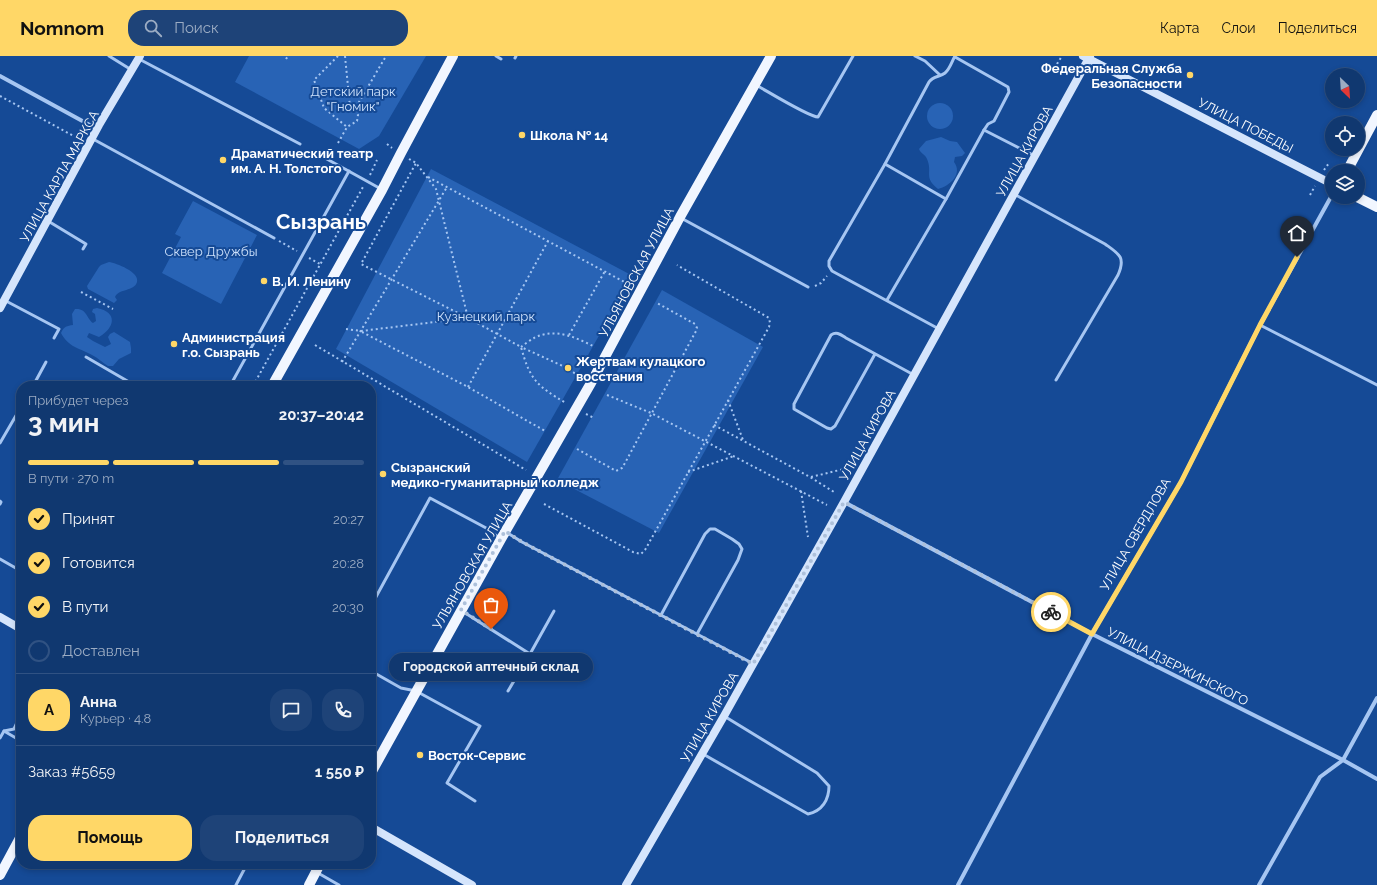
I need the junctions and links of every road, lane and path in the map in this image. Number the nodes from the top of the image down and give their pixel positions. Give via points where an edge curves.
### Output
1 (109, 56) edge
2 (288, 56) edge
3 (338, 56) edge
4 (345, 56) edge
5 (386, 56) edge
6 (453, 56) edge
7 (496, 56) edge
8 (772, 56) edge
9 (853, 56) edge
10 (915, 56) edge
11 (955, 56) edge
12 (1062, 56) edge
13 (139, 57) edge
14 (1087, 57) edge
15 (501, 59) dead end
16 (286, 60) dead end
17 (1057, 64) dead end
18 (132, 70) junction
19 (940, 75) junction
20 (0, 76) edge
21 (756, 85) junction
22 (0, 96) edge
23 (355, 109) junction
24 (1376, 117) edge
25 (347, 127) junction
26 (97, 130) junction
27 (984, 130) junction
28 (91, 141) junction
29 (338, 143) dead end
30 (300, 144) dead end
31 (386, 144) dead end
32 (401, 153) junction
33 (1034, 156) junction
34 (324, 158) dead end
35 (377, 160) dead end
36 (416, 163) junction
37 (885, 164) junction
38 (1351, 164) edge
39 (349, 171) junction
40 (427, 176) junction
41 (1325, 180) edge
42 (366, 181) junction
43 (447, 187) junction
44 (382, 190) junction
45 (1014, 194) junction
46 (946, 199) junction
47 (439, 201) junction
48 (1365, 201) edge
49 (1328, 204) edge
50 (1377, 207) edge
51 (680, 218) junction
52 (48, 221) junction
53 (274, 238) dead end
54 (548, 241) junction
55 (84, 249) dead end
56 (677, 265) dead end
57 (832, 271) junction
58 (605, 272) junction
59 (392, 280) junction
60 (630, 285) dead end
61 (808, 287) joint
62 (82, 292) dead end
63 (4, 300) junction
64 (887, 300) junction
65 (657, 303) dead end
66 (0, 308) edge
67 (113, 309) dead end
68 (468, 318) junction
69 (1260, 325) junction
70 (346, 329) dead end
71 (939, 329) junction
72 (361, 331) junction
73 (497, 333) junction
74 (569, 335) junction
75 (54, 338) dead end
76 (315, 345) dead end
77 (521, 347) junction
78 (596, 347) dead end
79 (875, 354) junction
80 (86, 357) dead end
81 (46, 362) dead end
82 (342, 362) junction
83 (914, 375) junction
84 (579, 376) dead end
85 (1056, 380) dead end
86 (36, 381) edge
87 (127, 381) edge
88 (233, 381) edge
89 (256, 381) edge
90 (275, 381) edge
91 (374, 381) edge
92 (376, 382) edge
93 (1377, 385) edge
94 (468, 387) junction
95 (607, 395) dead end
96 (728, 400) junction
97 (576, 409) junction
98 (651, 413) junction
99 (16, 416) edge
100 (594, 418) dead end
101 (714, 425) junction
102 (545, 431) dead end
103 (705, 441) junction
104 (744, 442) junction
105 (0, 443) edge
106 (577, 449) dead end
107 (734, 456) junction
108 (848, 468) dead end
109 (526, 470) dead end
110 (688, 472) junction
111 (810, 477) junction
112 (801, 491) junction
113 (834, 492) dead end
114 (0, 501) edge
115 (844, 502) junction
116 (0, 504) edge
117 (544, 504) dead end
118 (827, 505) dead end
119 (503, 535) junction
120 (808, 537) dead end
121 (0, 559) edge
122 (16, 568) edge
123 (376, 597) edge
124 (461, 610) junction
125 (554, 611) dead end
126 (661, 615) junction
127 (0, 617) edge
128 (16, 626) edge
129 (697, 634) junction
130 (1092, 634) junction
131 (530, 654) junction
132 (753, 664) junction
133 (376, 674) edge
134 (416, 691) junction
135 (508, 691) dead end
136 (1377, 698) edge
137 (724, 716) junction
138 (16, 725) edge
139 (4, 732) junction
140 (0, 738) edge
141 (16, 738) edge
142 (703, 754) junction
143 (1343, 760) junction
144 (376, 764) edge
145 (1377, 779) edge
146 (475, 801) dead end
147 (376, 830) edge
148 (16, 845) edge
149 (244, 869) edge
150 (317, 869) edge
151 (319, 869) edge
152 (0, 875) edge
153 (236, 885) edge
154 (309, 885) edge
155 (339, 885) edge
156 (472, 885) edge
157 (626, 885) edge
158 (958, 885) edge
159 (1259, 885) edge

1 - 18 lane
2 - 16 path
3 - 25 path via 314,80 324,108
4 - 23 path via 350,107
5 - 23 path
6 - 32 main road
7 - 15 lane
8 - 21 main road, УЛЬЯНОВСКАЯ УЛИЦА
9 - 21 lane via 818,117
10 - 19 lane via 925,61
11 - 19 lane via 947,71
11 - 27 lane via 1008,87 1009,92 994,121
12 - 17 path
13 - 18 street, УЛИЦА КАРЛА МАРКСА
13 - 30 lane
14 - 33 street, УЛИЦА КИРОВА
14 - 41 street, УЛИЦА ПОБЕДЫ
18 - 26 street, УЛИЦА КАРЛА МАРКСА
19 - 37 lane via 929,82
20 - 26 street
21 - 51 main road, УЛЬЯНОВСКАЯ УЛИЦА
22 - 28 path
23 - 25 path via 357,121
24 - 38 main road
25 - 29 path
26 - 28 street, УЛИЦА КАРЛА МАРКСА
27 - 33 lane
27 - 46 lane
28 - 52 street, УЛИЦА КАРЛА МАРКСА
28 - 53 lane
31 - 32 path
32 - 36 path
32 - 44 main road
33 - 45 street, УЛИЦА КИРОВА
34 - 39 lane
35 - 42 path
36 - 40 path
36 - 59 path via 361,264
37 - 46 lane
37 - 57 lane via 829,261
39 - 42 lane
39 - 88 lane
40 - 43 path
40 - 47 path via 436,189
42 - 44 lane
42 - 89 path
43 - 47 path
43 - 54 path
44 - 90 main road
45 - 71 street, УЛИЦА КИРОВА
45 - 85 lane via 1105,244 1122,260 1118,274
46 - 64 lane
47 - 59 path
47 - 68 path
48 - 50 main road
49 - 69 street, УЛИЦА СВЕРДЛОВА
51 - 61 lane
51 - 97 main road, УЛЬЯНОВСКАЯ УЛИЦА
52 - 55 lane via 86,244
52 - 63 street, УЛИЦА КАРЛА МАРКСА
54 - 58 path
54 - 73 path
56 - 96 path via 769,318 769,327
57 - 61 path via 821,283
57 - 64 lane
58 - 60 path
58 - 74 path
59 - 68 path
59 - 72 path
62 - 67 path
63 - 66 street, УЛИЦА КАРЛА МАРКСА
63 - 75 lane via 59,330
64 - 71 lane
65 - 98 path via 695,324 697,328
68 - 72 path
68 - 73 path
69 - 93 lane
69 - 130 street, УЛИЦА СВЕРДЛОВА via 1181,482
70 - 72 path
71 - 83 street, УЛИЦА КИРОВА
72 - 82 path
72 - 94 path
73 - 77 path
73 - 94 path
74 - 77 path via 547,334 535,337
74 - 78 path
76 - 82 path
77 - 84 path
77 - 97 path via 530,373 538,384
79 - 79 lane via 837,333 831,335 794,404 794,409 831,429
79 - 83 lane
80 - 87 lane
81 - 86 lane
82 - 91 path
83 - 115 street, УЛИЦА КИРОВА
92 - 109 path
94 - 102 path
95 - 98 path
96 - 101 path
96 - 104 path
97 - 100 path
97 - 119 main road, УЛЬЯНОВСКАЯ УЛИЦА
98 - 103 path
98 - 106 path via 619,470
99 - 105 lane
101 - 103 path
101 - 104 path
103 - 107 path
103 - 110 path
104 - 111 path
107 - 110 path
107 - 112 path
108 - 111 path
110 - 117 path via 641,554
111 - 113 path
112 - 118 path
112 - 120 path
114 - 116 lane
115 - 130 street, УЛИЦА ДЗЕРЖИНСКОГО
115 - 132 street, УЛИЦА КИРОВА
119 - 123 lane via 430,498
119 - 124 main road, УЛЬЯНОВСКАЯ УЛИЦА
119 - 126 lane via 522,542
121 - 122 lane
124 - 131 lane
124 - 134 main road, УЛЬЯНОВСКАЯ УЛИЦА
125 - 131 lane
126 - 129 lane
126 - 129 lane via 705,534 710,529 715,529 740,544 742,550
127 - 128 street
129 - 132 lane
130 - 143 street, УЛИЦА ДЗЕРЖИНСКОГО
130 - 158 street, УЛИЦА СВЕРДЛОВА
131 - 135 lane
132 - 137 street, УЛИЦА КИРОВА
133 - 134 lane via 401,688
134 - 144 main road, УЛЬЯНОВСКАЯ УЛИЦА
134 - 146 lane via 480,726 447,783
136 - 143 street
137 - 142 street, УЛИЦА КИРОВА
137 - 142 lane via 817,773 829,786 829,793 822,808 808,814
138 - 139 lane via 14,729
139 - 140 lane
139 - 141 lane
142 - 157 street, УЛИЦА КИРОВА
143 - 145 street, УЛИЦА ДЗЕРЖИНСКОГО
143 - 159 street via 1320,777
147 - 156 street
148 - 152 main road
149 - 153 lane
150 - 154 main road
151 - 155 lane

